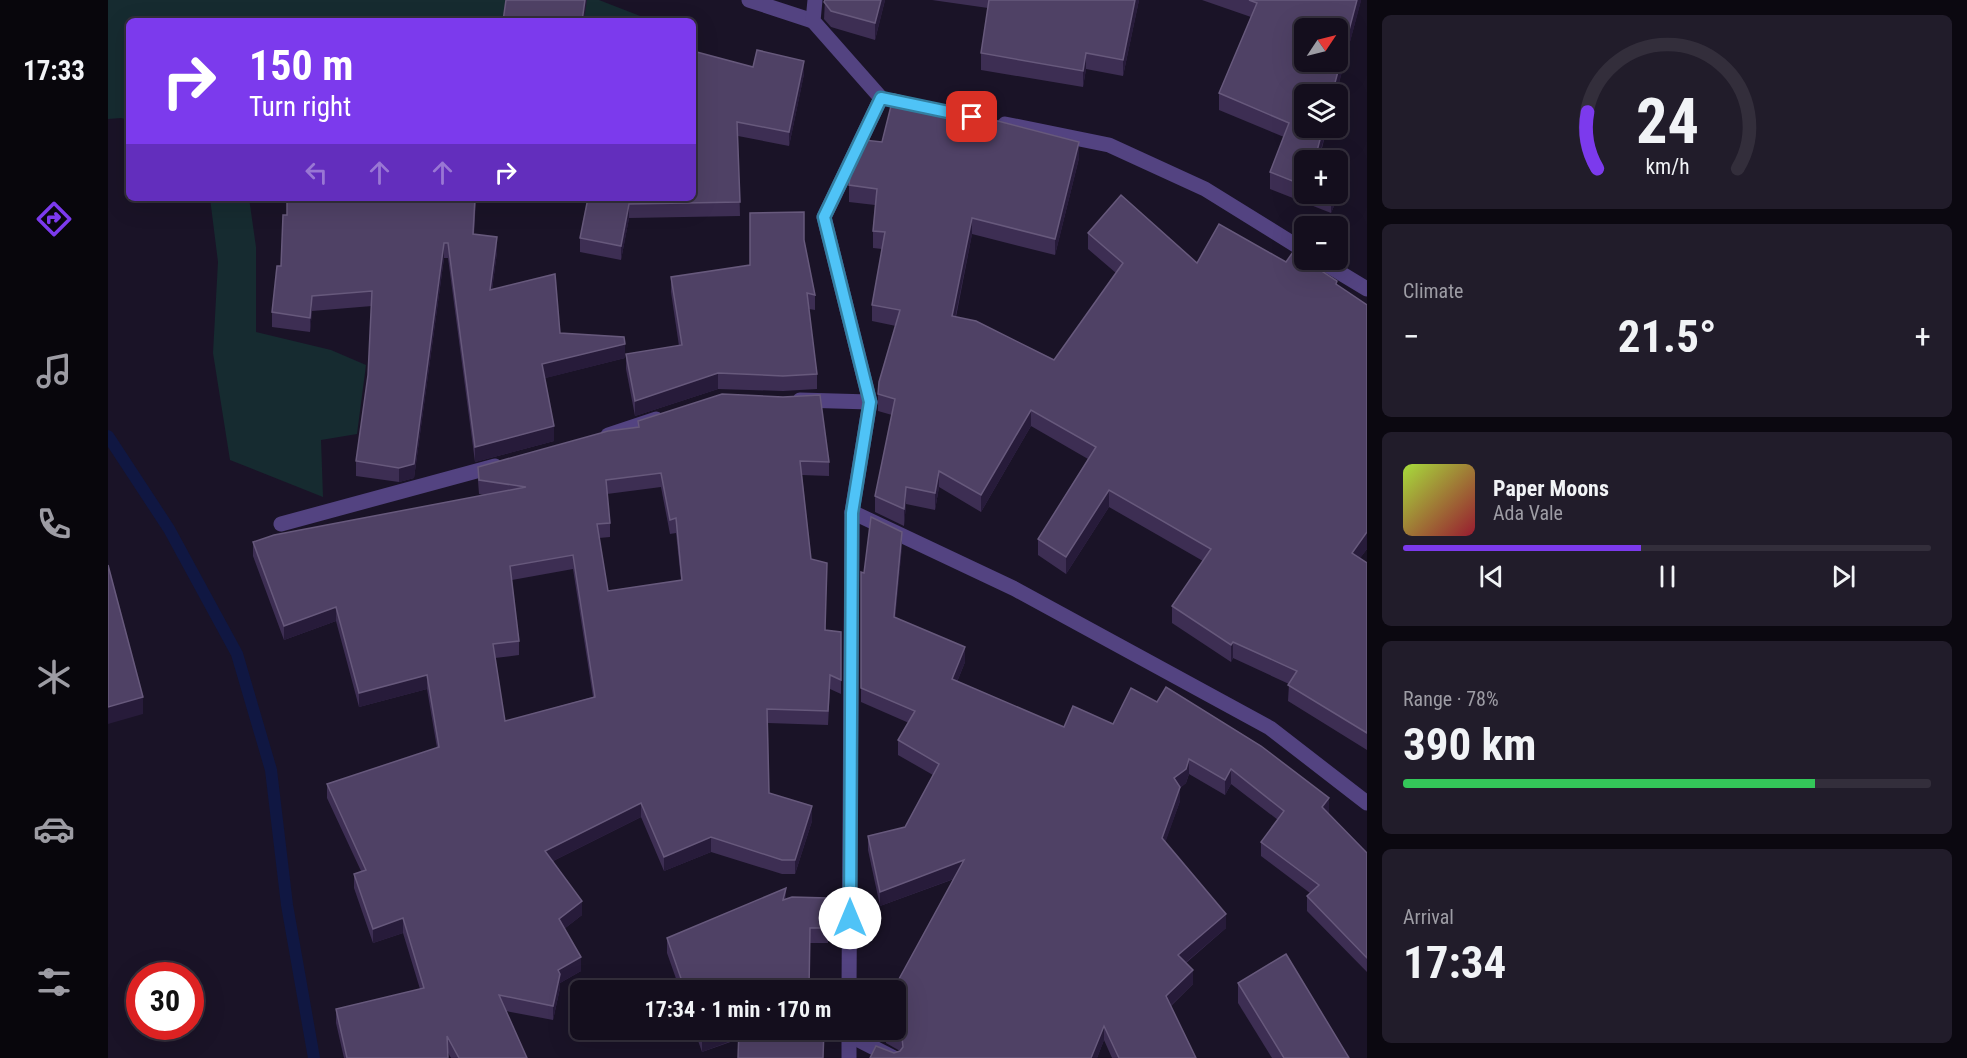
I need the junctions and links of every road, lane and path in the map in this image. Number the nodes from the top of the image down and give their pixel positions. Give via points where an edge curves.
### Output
1 (749, 0) edge
2 (815, 0) edge
3 (813, 21) junction
4 (995, 122) edge
5 (1294, 244) edge
6 (1336, 270) edge
7 (1367, 289) edge
8 (783, 401) edge
9 (870, 402) junction
10 (667, 416) edge
11 (590, 441) edge
12 (510, 462) edge
13 (852, 513) junction
14 (281, 524) dead end
15 (1367, 803) edge
16 (849, 980) edge
17 (849, 1040) edge
18 (863, 1040) edge
19 (849, 1058) edge
20 (894, 1058) edge

1 - 3 street
2 - 3 street
3 - 9 street via 887,99 824,217
4 - 5 street via 1109,145 1205,189
6 - 7 street
8 - 9 street
9 - 13 street
10 - 11 street
12 - 14 street
13 - 15 street via 1015,589 1270,728
13 - 16 street
17 - 19 street
18 - 20 street

